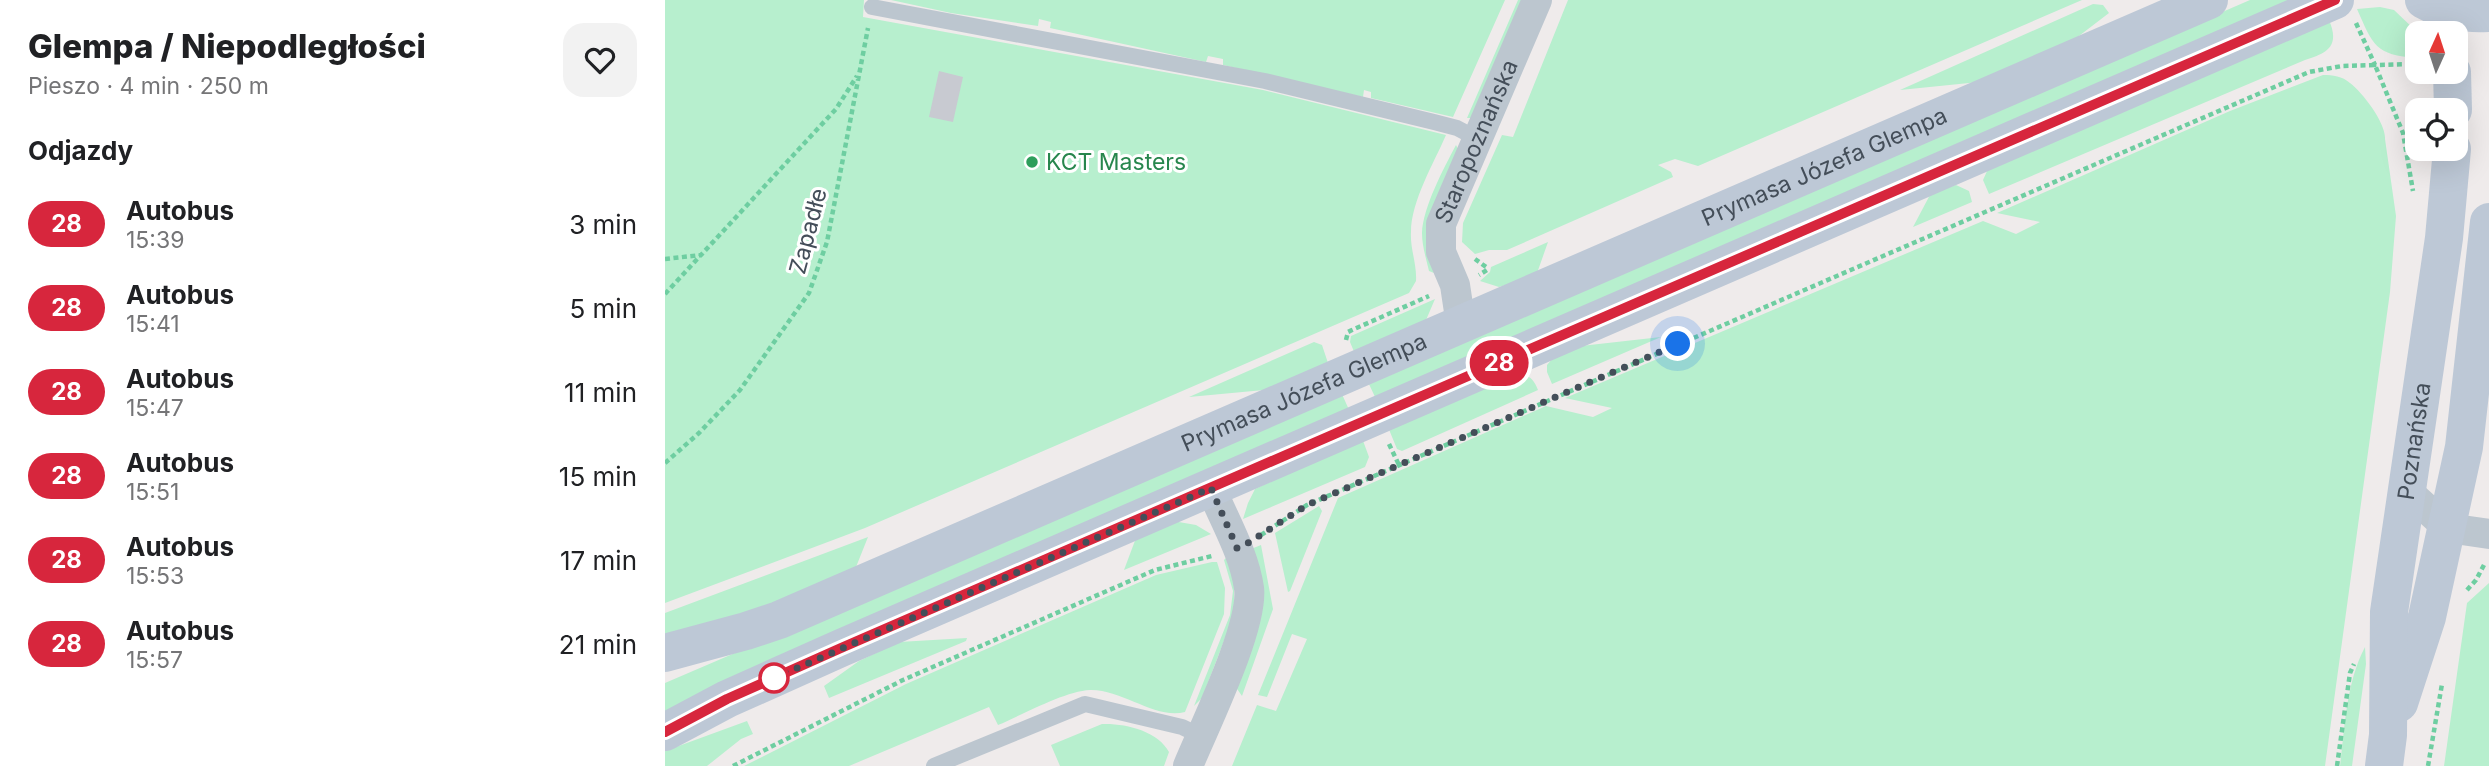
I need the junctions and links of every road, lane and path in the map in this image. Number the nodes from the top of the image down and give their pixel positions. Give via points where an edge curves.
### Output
1 (1537, 0) edge
2 (2209, 0) edge
3 (872, 7) joint
4 (2345, 11) edge
5 (2489, 13) edge
6 (2438, 14) edge
7 (2405, 64) edge
8 (2375, 65) junction
9 (859, 72) junction
10 (1476, 138) junction
11 (2451, 161) edge
12 (2489, 222) edge
13 (701, 255) junction
14 (665, 259) edge
15 (665, 294) edge
16 (1461, 325) junction
17 (2483, 340) edge
18 (665, 463) edge
19 (1211, 488) junction
20 (2407, 491) junction
21 (2448, 528) junction
22 (2489, 534) edge
23 (1237, 548) junction
24 (665, 653) edge
25 (665, 732) edge
26 (1201, 736) junction
27 (2386, 750) edge
28 (733, 766) edge
29 (934, 766) edge
30 (1188, 766) edge

1 - 10 street, Staropoznańska
2 - 16 street, Prymasa Józefa Glempa
3 - 9 path, Zapadłe
3 - 10 lane via 1265,81 1457,128
4 - 8 path
4 - 19 street
5 - 6 street
7 - 8 path
8 - 23 path via 2309,72 2276,85 1318,500
9 - 13 path via 836,109
9 - 18 path, Zapadłe via 827,242 809,293 740,390
10 - 16 street, Staropoznańska via 1439,235 1455,285
11 - 20 street, Poznańska
12 - 17 street, Poznańska
13 - 14 path
13 - 15 path
16 - 24 street, Prymasa Józefa Glempa via 779,620
17 - 21 street, Poznańska
19 - 23 street
19 - 25 street via 762,683
20 - 21 street
20 - 27 street, Poznańska via 2389,612
21 - 22 street
21 - 27 street, Poznańska via 2427,617
23 - 26 street via 1249,591 1247,616
23 - 28 path via 1155,570 903,680
26 - 29 lane via 1182,727 1085,704
26 - 30 street

